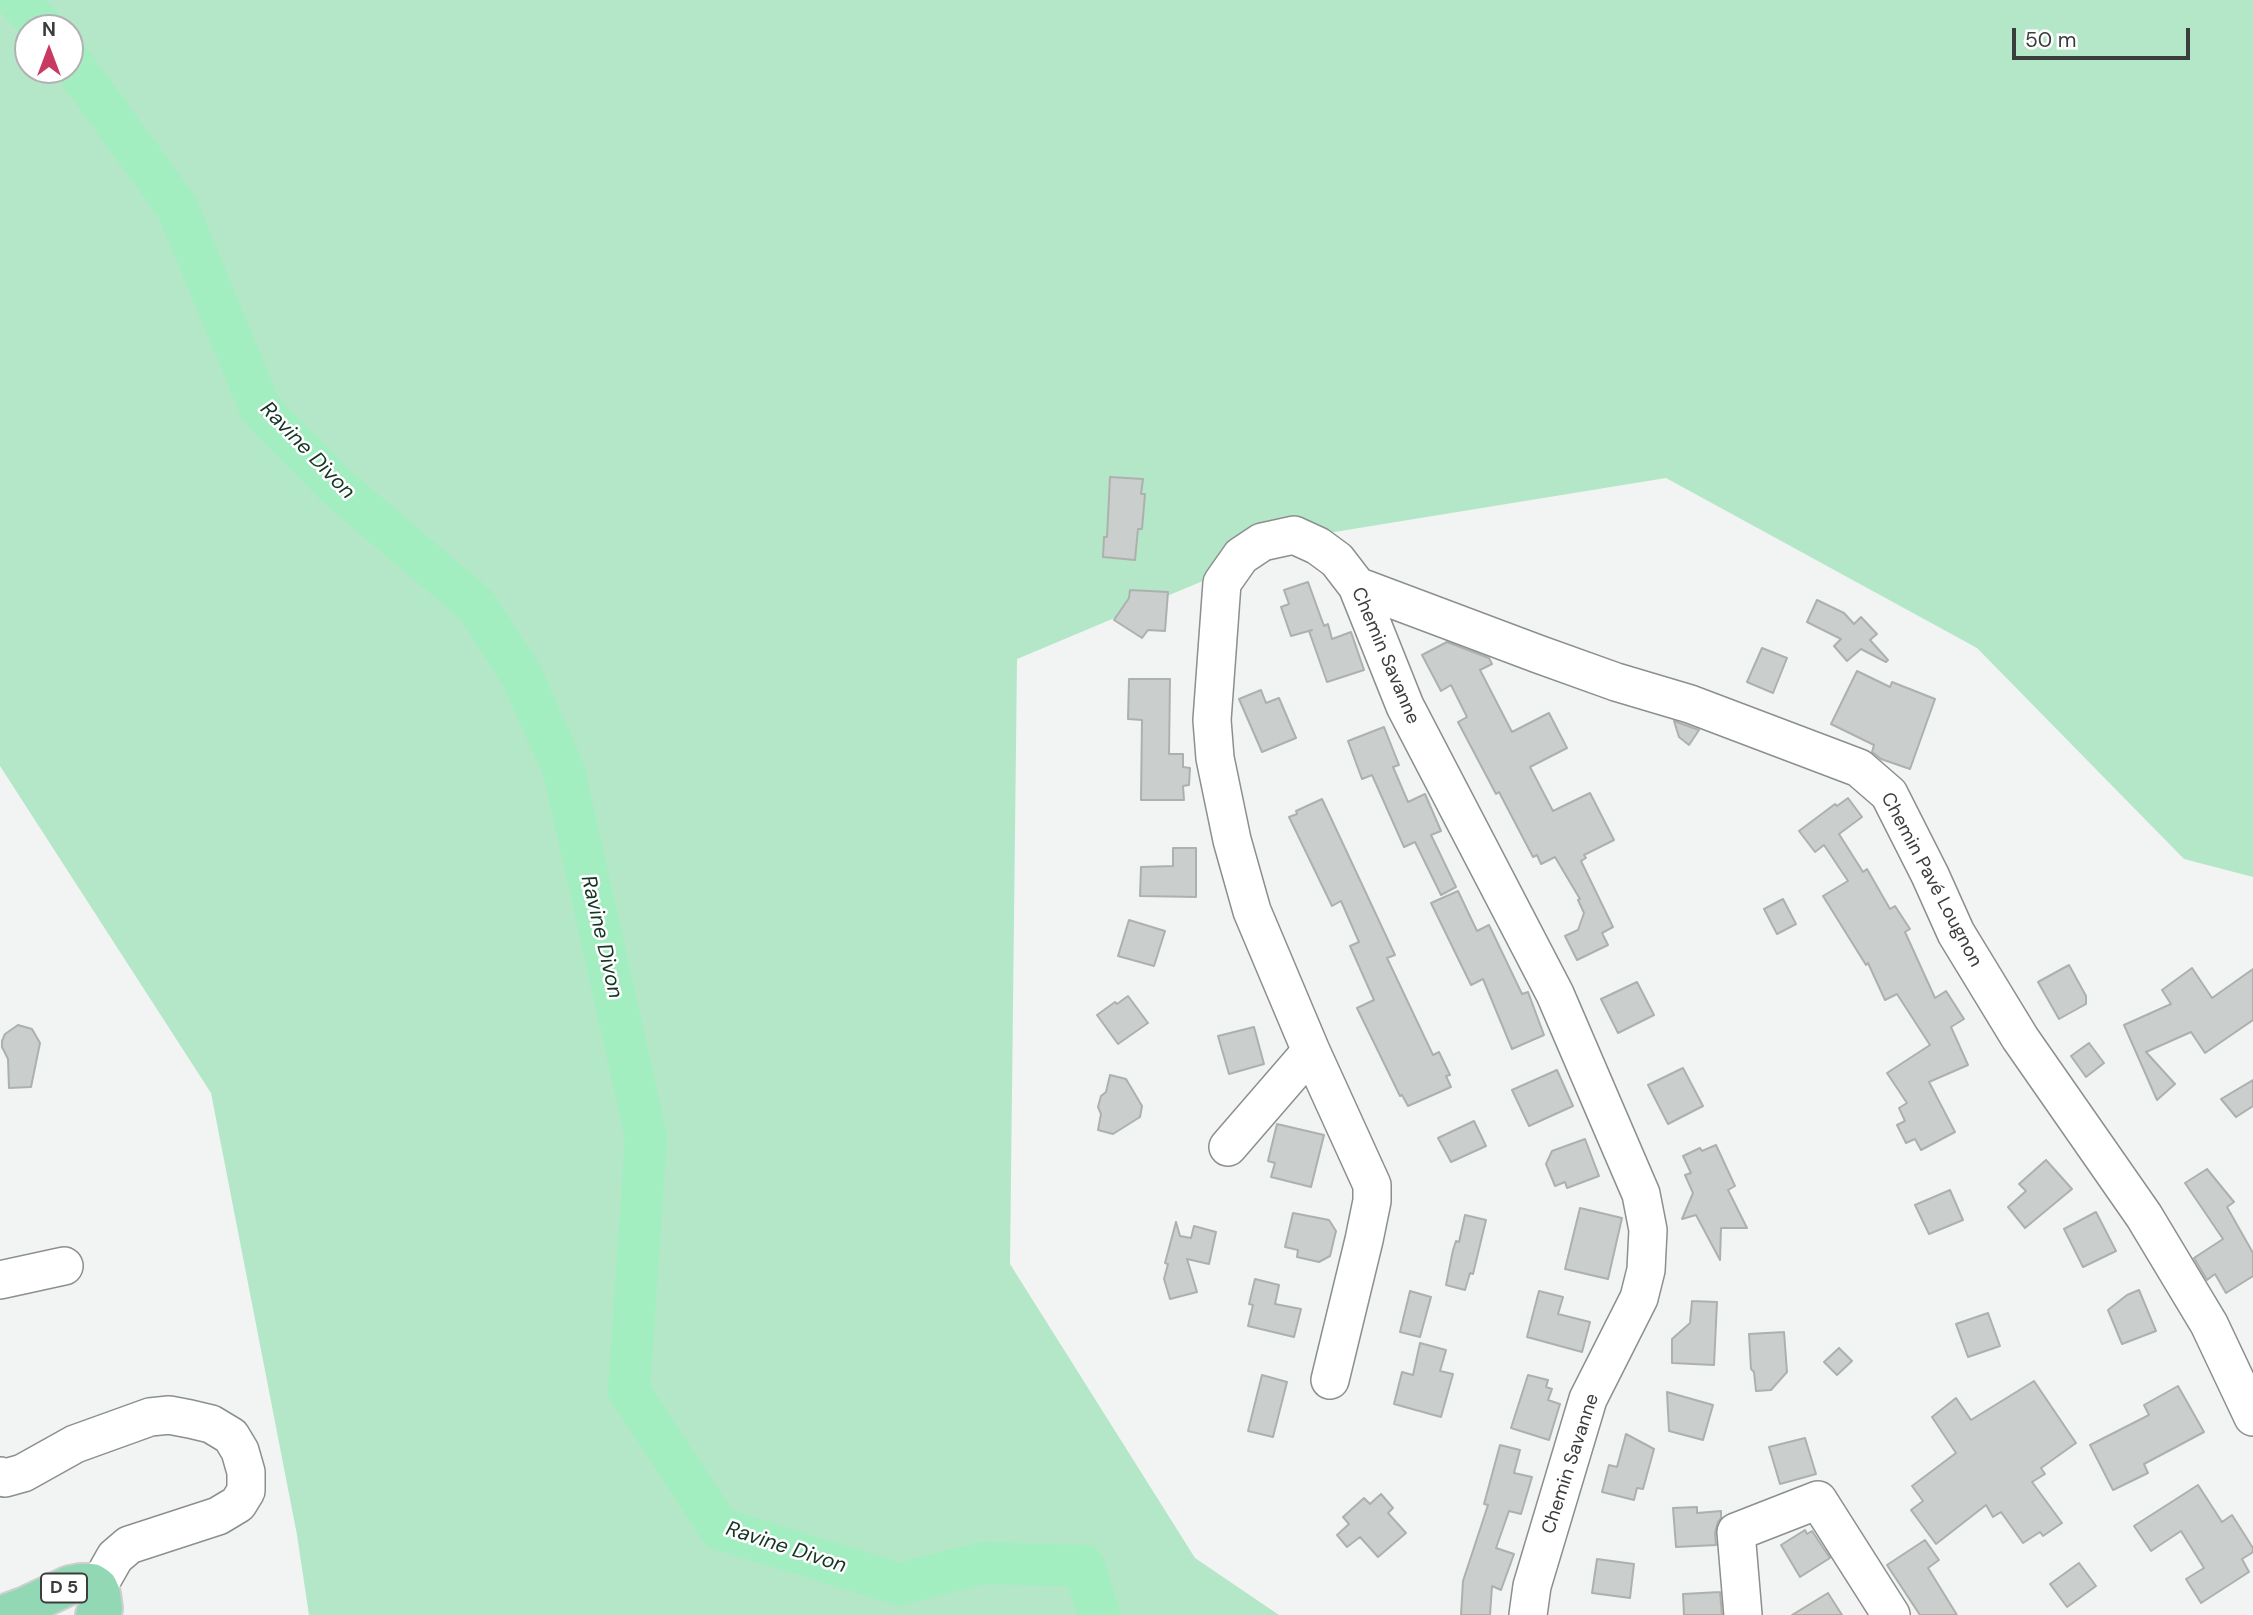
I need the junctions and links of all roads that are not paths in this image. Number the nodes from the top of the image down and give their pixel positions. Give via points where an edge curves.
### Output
1 (1357, 586) junction
2 (1311, 1051) junction
3 (1228, 1147) dead end
4 (64, 1266) dead end
5 (0, 1280) edge
6 (1330, 1380) dead end
7 (2253, 1417) edge
8 (0, 1476) edge
9 (96, 1601) edge
10 (2, 1615) edge
11 (1528, 1615) edge
12 (1743, 1615) edge
13 (1891, 1615) edge

1 - 2 street, Chemin Savanne via 1337,560 1294,535 1262,542 1241,556 1222,583 1212,720 1215,758 1252,911
1 - 7 street, Chemin Pavé Lougnon via 1858,768 1889,794 1956,933 2020,1038 2144,1216 2209,1324
1 - 11 street, Chemin Savanne via 1405,706 1555,994 1642,1194 1648,1230 1639,1298 1588,1399 1532,1587
2 - 3 street
2 - 6 street, Chemin Savanne via 1372,1185 1364,1240
4 - 5 street
8 - 9 street via 23,1473 75,1444 150,1417 190,1419 211,1424 230,1436 246,1472 246,1491 238,1504 218,1516 129,1545 115,1557
9 - 10 main road, D 5 via 92,1583 70,1585
12 - 13 street via 1736,1532 1818,1500

